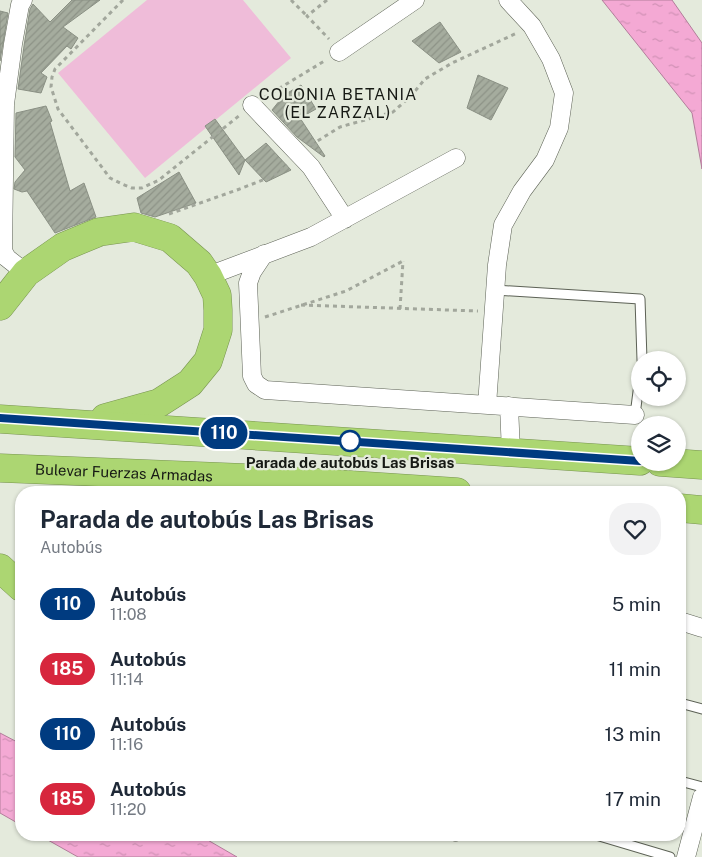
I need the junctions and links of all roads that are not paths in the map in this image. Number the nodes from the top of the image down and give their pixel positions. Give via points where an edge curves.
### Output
1 (23, 0) edge
2 (415, 0) edge
3 (508, 0) edge
4 (338, 52) road end
5 (252, 105) road end
6 (456, 158) dead end
7 (345, 219) junction
8 (264, 254) junction
9 (26, 273) junction
10 (208, 276) junction
11 (495, 290) junction
12 (0, 306) edge
13 (642, 351) edge
14 (487, 405) junction
15 (509, 406) junction
16 (636, 406) edge
17 (635, 415) joint
18 (1, 419) edge
19 (83, 424) junction
20 (511, 452) junction
21 (631, 460) edge
22 (686, 464) edge
23 (702, 465) edge
24 (0, 468) edge
25 (128, 486) edge
26 (287, 486) edge
27 (686, 509) edge
28 (702, 510) edge
29 (0, 568) edge
30 (15, 581) edge
31 (686, 623) edge
32 (702, 628) edge
33 (686, 705) edge
34 (702, 709) edge
35 (686, 783) edge
36 (702, 787) edge
37 (702, 797) edge
38 (616, 841) edge
39 (670, 857) edge
40 (686, 857) edge

1 - 9 street via 5,104 4,251 6,258
2 - 4 street
3 - 11 street via 532,26 551,59 564,93 559,128 545,160 503,225
5 - 7 street via 311,167
6 - 7 street
7 - 8 street via 311,237
8 - 10 street
8 - 14 street via 248,283 252,376 256,384 265,390
9 - 10 highway via 63,247 99,232 134,228 170,238 199,263
9 - 12 highway
10 - 19 highway via 216,295 218,330 208,361 190,383 160,403
11 - 13 lane via 640,299
11 - 14 street
14 - 15 street
15 - 17 street
15 - 20 street
16 - 17 lane
18 - 19 highway
19 - 20 highway
20 - 21 highway
22 - 23 highway
24 - 25 highway
24 - 26 highway, Bulevar Fuerzas Armadas via 246,478
27 - 28 highway
29 - 30 highway
31 - 32 street
33 - 34 lane
35 - 36 lane
37 - 40 street
38 - 39 lane

